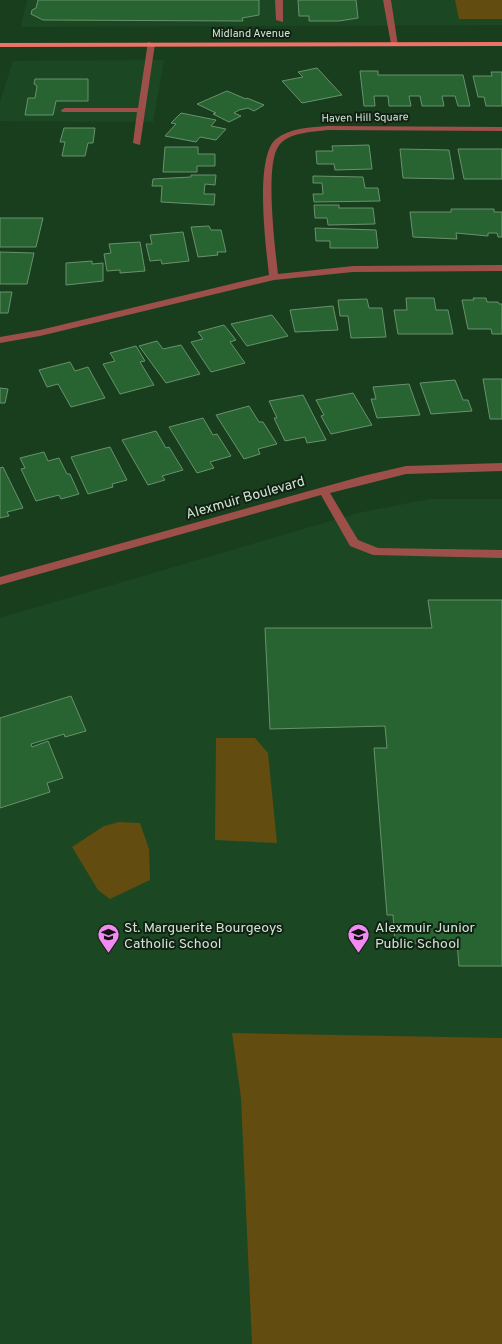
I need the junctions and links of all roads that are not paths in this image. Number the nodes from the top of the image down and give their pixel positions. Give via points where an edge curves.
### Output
1 (279, 0) edge
2 (387, 0) edge
3 (280, 20) dead end
4 (151, 44) junction
5 (395, 44) junction
6 (502, 44) edge
7 (0, 45) edge
8 (65, 110) dead end
9 (141, 110) junction
10 (502, 129) edge
11 (137, 143) dead end
12 (502, 268) edge
13 (274, 277) junction
14 (0, 340) edge
15 (502, 467) edge
16 (323, 490) junction
17 (502, 554) edge
18 (0, 581) edge

1 - 3 street
2 - 5 street
4 - 5 main road, Midland Avenue
4 - 7 main road, Midland Avenue
4 - 9 street
5 - 6 main road, Midland Avenue
8 - 9 street
9 - 11 street
10 - 13 street, Haven Hill Square via 328,128 283,138 274,147 268,162
12 - 13 street via 353,269
13 - 14 street
15 - 16 street, Alexmuir Boulevard via 406,470
16 - 17 street via 354,543 377,552
16 - 18 street, Alexmuir Boulevard

